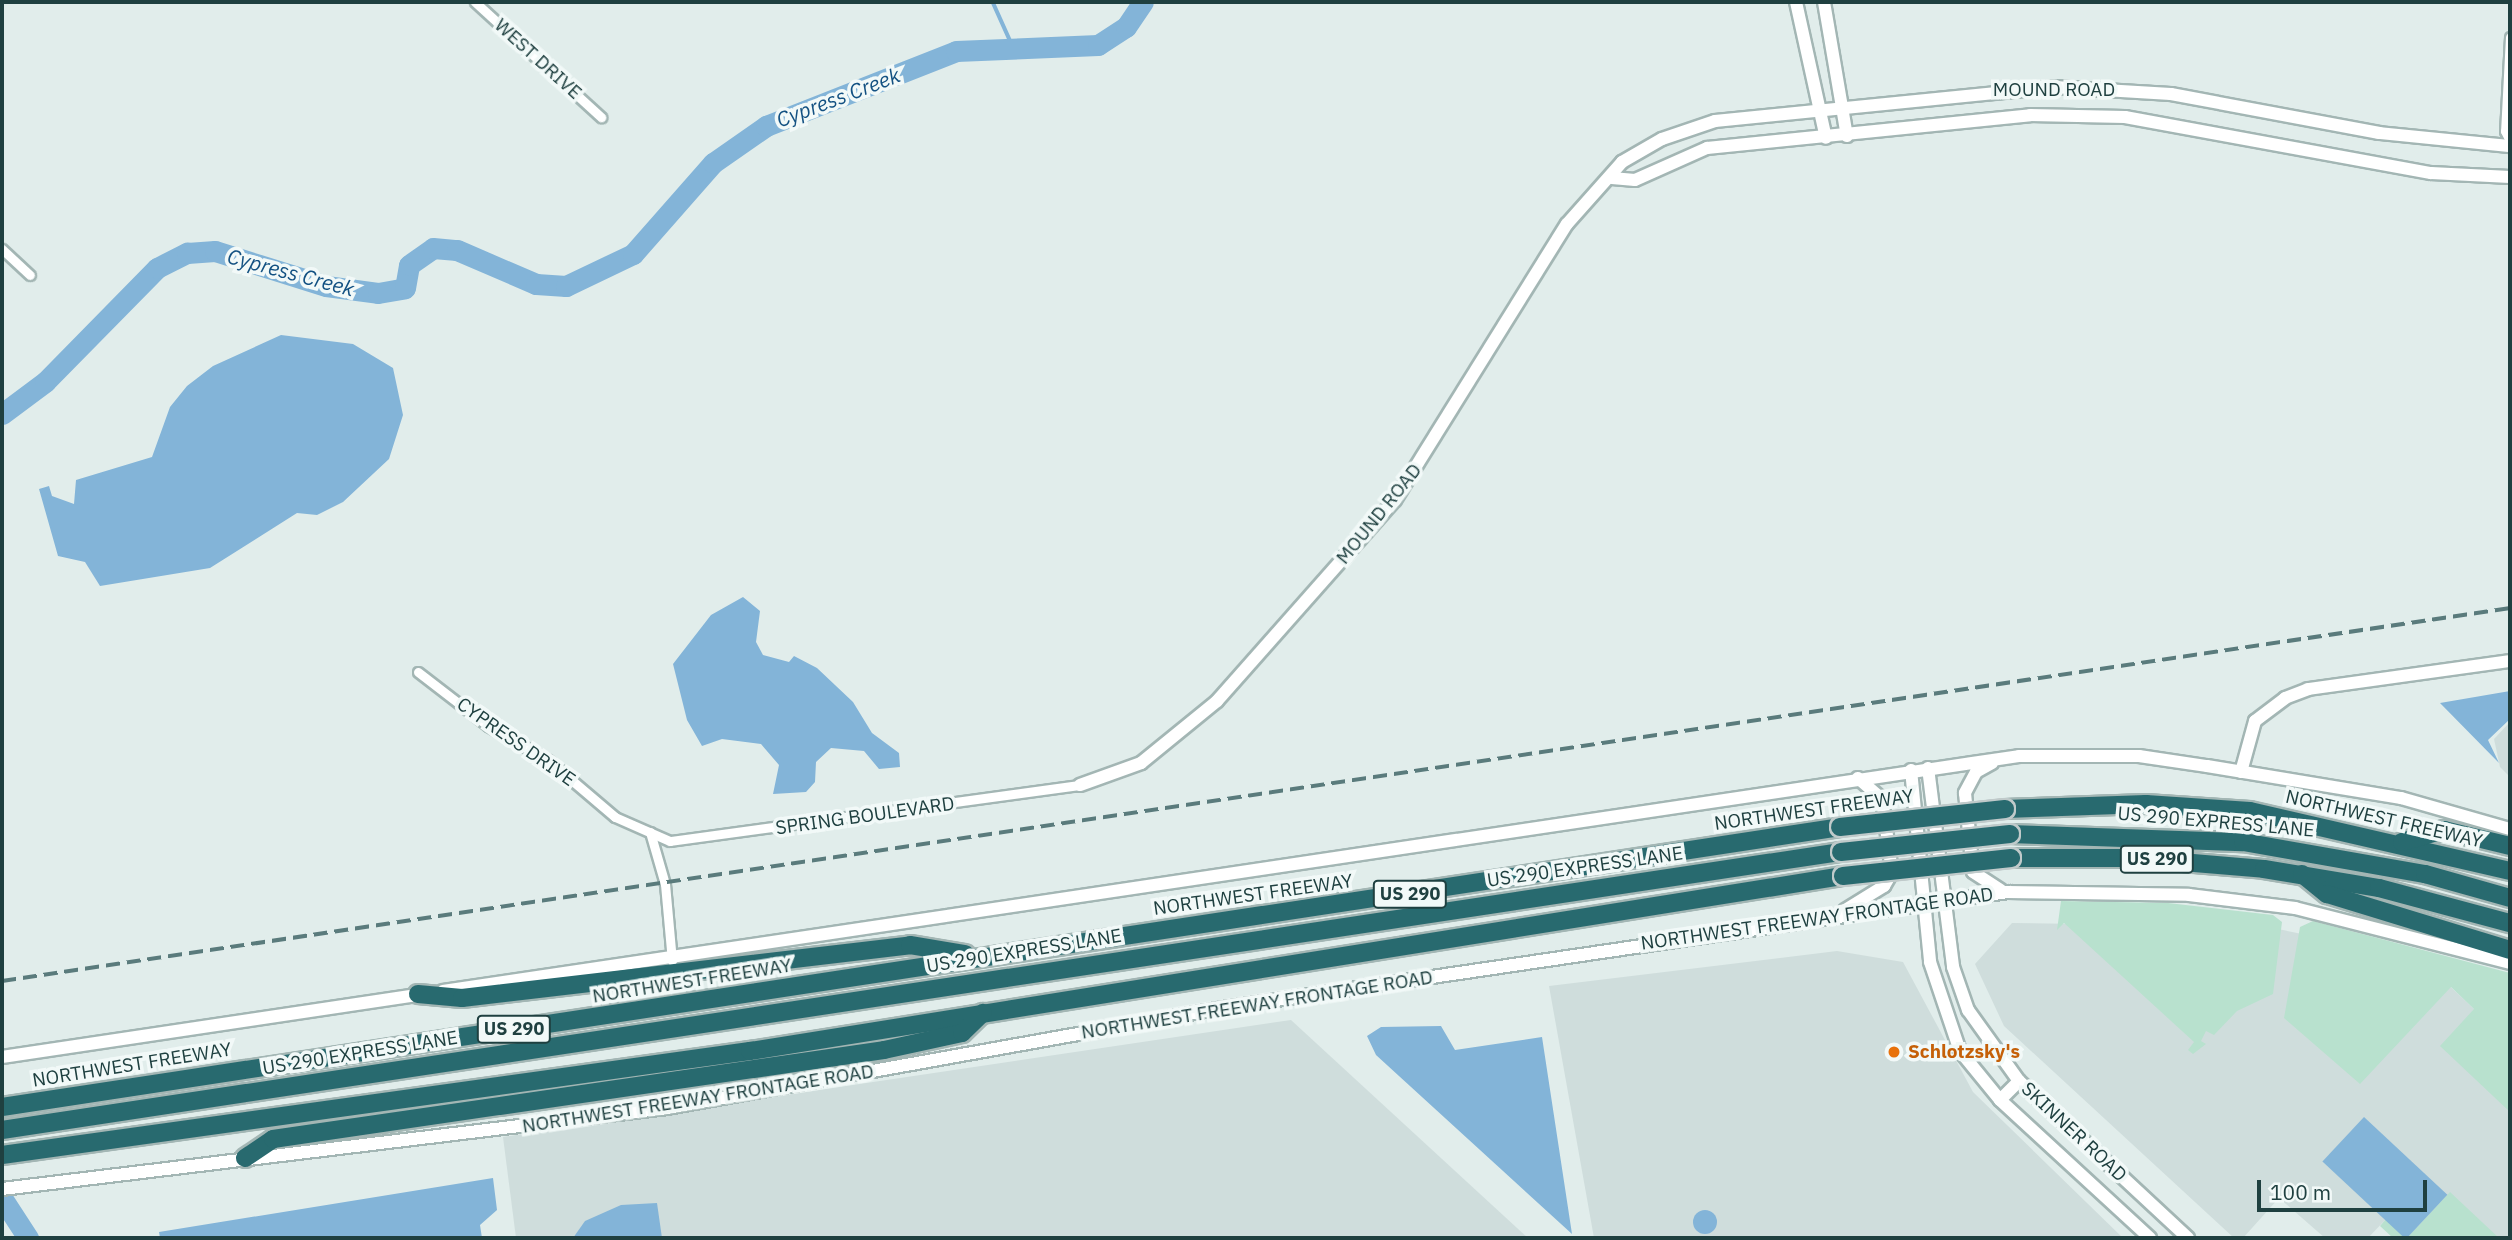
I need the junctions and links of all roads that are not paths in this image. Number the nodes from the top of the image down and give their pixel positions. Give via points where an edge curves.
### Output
1 (475, 2) edge
2 (1796, 2) edge
3 (1824, 2) edge
4 (2510, 37) edge
5 (1843, 106) junction
6 (1820, 109) junction
7 (601, 117) dead end
8 (1847, 136) junction
9 (1826, 138) junction
10 (2510, 143) edge
11 (2510, 177) edge
12 (1612, 178) junction
13 (2, 249) edge
14 (30, 275) dead end
15 (2510, 661) edge
16 (418, 672) dead end
17 (1999, 759) junction
18 (1928, 768) junction
19 (1911, 770) junction
20 (2241, 772) junction
21 (1858, 778) junction
22 (1080, 785) joint
23 (2510, 829) edge
24 (650, 832) junction
25 (2402, 842) junction
26 (2510, 846) edge
27 (2510, 871) edge
28 (2302, 874) junction
29 (2008, 892) junction
30 (2510, 898) edge
31 (1945, 899) junction
32 (1922, 901) junction
33 (1839, 914) junction
34 (2510, 923) edge
35 (2510, 950) edge
36 (979, 957) junction
37 (672, 961) junction
38 (2510, 962) edge
39 (418, 995) junction
40 (983, 1013) junction
41 (2, 1057) edge
42 (2019, 1081) junction
43 (2000, 1101) junction
44 (2, 1107) edge
45 (2, 1130) edge
46 (2, 1155) edge
47 (245, 1158) junction
48 (2, 1189) edge
49 (2166, 1218) junction
50 (2183, 1237) edge
51 (2149, 1238) edge

1 - 7 street, WEST DRIVE
2 - 6 main road
3 - 5 main road
4 - 10 street via 2505,119
5 - 6 main road, MOUND ROAD
5 - 8 main road
5 - 10 main road, MOUND ROAD via 1980,90 2110,89 2222,100 2379,133
6 - 9 main road
6 - 12 main road, MOUND ROAD via 1715,121 1662,139 1622,162
8 - 9 main road, MOUND ROAD
8 - 11 main road, MOUND ROAD via 2030,115 2125,117 2431,173
9 - 12 main road, MOUND ROAD via 1707,148 1635,180
12 - 22 main road, MOUND ROAD via 1567,224 1423,460 1370,530 1217,701 1168,746
13 - 14 street
15 - 20 main road via 2308,689 2285,698 2255,721
16 - 24 street, CYPRESS DRIVE via 488,726 548,760 615,817
17 - 18 main road
17 - 20 main road via 2139,756
17 - 29 main road via 1976,772 1965,793 1973,872
18 - 19 main road
18 - 31 main road, SKINNER ROAD
19 - 21 main road
19 - 32 main road, SKINNER ROAD
20 - 23 main road via 2402,799
21 - 33 main road via 1882,799 1892,872 1884,886
21 - 37 main road
22 - 24 street, SPRING BOULEVARD via 688,842
24 - 37 street via 665,884
25 - 26 highway via 2444,830
25 - 27 highway, NORTHWEST FREEWAY / US 290
25 - 36 highway, NORTHWEST FREEWAY / US 290, bridge via 2250,811 2146,804 2006,809 1840,827
28 - 34 highway, US 290
28 - 35 highway via 2327,894
28 - 40 highway, US 290, bridge via 2167,859 2011,858 1843,876
29 - 31 main road, NORTHWEST FREEWAY FRONTAGE ROAD
29 - 38 main road, NORTHWEST FREEWAY FRONTAGE ROAD via 2189,895 2295,908
30 - 45 highway, US 290 EXPRESS LANE, bridge via 2425,874 2243,842 2010,834 1841,852
31 - 32 main road, NORTHWEST FREEWAY FRONTAGE ROAD
31 - 42 main road, SKINNER ROAD via 1952,967 1968,1010
32 - 33 main road, NORTHWEST FREEWAY FRONTAGE ROAD
32 - 43 main road, SKINNER ROAD via 1942,1010 1960,1051
33 - 47 main road, NORTHWEST FREEWAY FRONTAGE ROAD via 1222,1008 667,1108
36 - 39 highway via 910,945 462,998
36 - 44 highway, NORTHWEST FREEWAY / US 290
37 - 39 main road
39 - 41 main road
40 - 46 highway, US 290 via 564,1078
40 - 47 highway via 962,1033 884,1050 273,1139
42 - 43 main road
42 - 49 main road, SKINNER ROAD
43 - 51 main road, SKINNER ROAD
47 - 48 main road, NORTHWEST FREEWAY FRONTAGE ROAD via 88,1174
49 - 50 main road, SKINNER ROAD
49 - 51 main road

